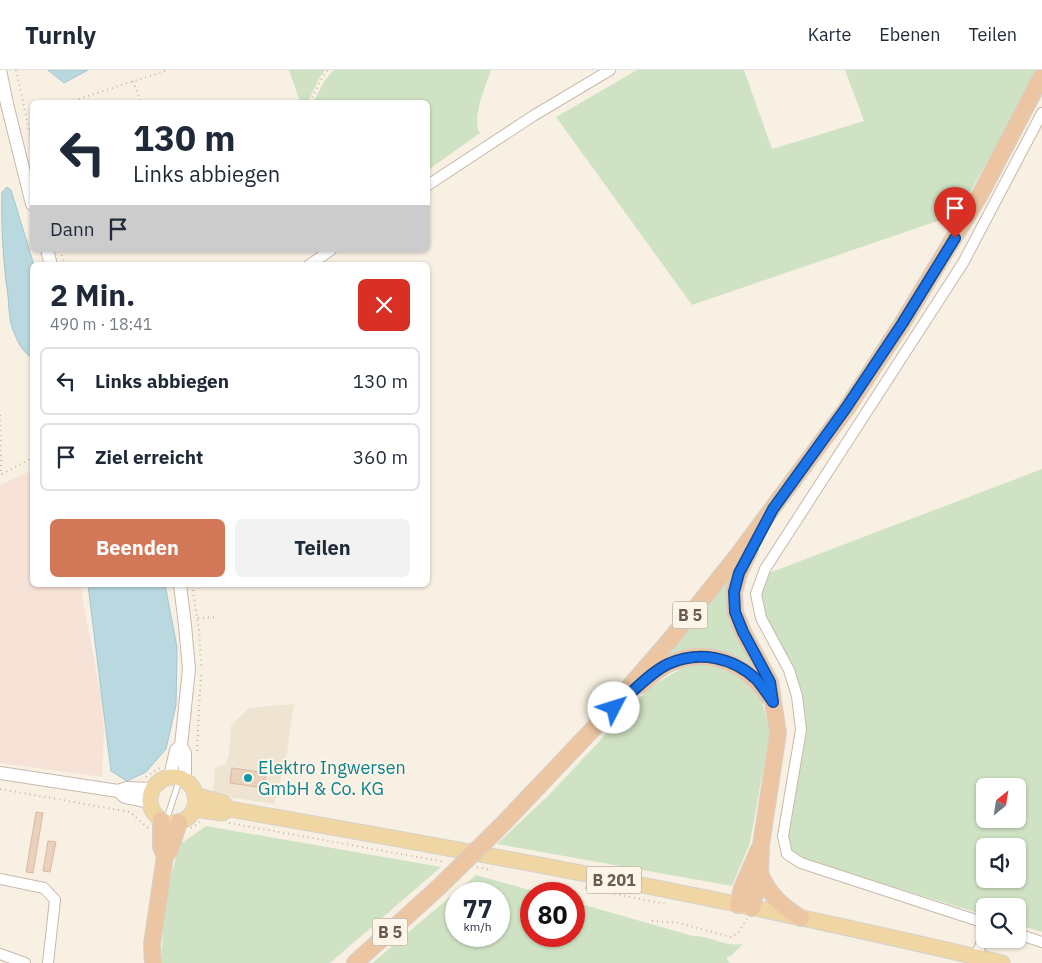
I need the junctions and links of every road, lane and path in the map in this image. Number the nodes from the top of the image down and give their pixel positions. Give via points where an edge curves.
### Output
1 (0, 70) edge
2 (16, 70) edge
3 (168, 70) edge
4 (328, 70) edge
5 (610, 70) edge
6 (1042, 76) edge
7 (134, 81) junction
8 (75, 100) edge
9 (140, 100) edge
10 (311, 100) edge
11 (1042, 114) edge
12 (30, 115) edge
13 (27, 116) junction
14 (30, 132) edge
15 (430, 184) edge
16 (30, 196) edge
17 (328, 252) edge
18 (313, 262) edge
19 (0, 415) edge
20 (30, 459) edge
21 (0, 474) edge
22 (773, 509) junction
23 (180, 587) edge
24 (218, 617) dead end
25 (184, 619) junction
26 (773, 702) junction
27 (603, 718) junction
28 (0, 773) edge
29 (178, 778) junction
30 (0, 789) edge
31 (151, 795) junction
32 (195, 802) junction
33 (228, 816) junction
34 (208, 819) dead end
35 (168, 826) junction
36 (761, 845) junction
37 (450, 862) dead end
38 (469, 866) dead end
39 (498, 871) dead end
40 (760, 873) junction
41 (0, 879) edge
42 (585, 888) dead end
43 (671, 904) dead end
44 (745, 906) junction
45 (801, 918) junction
46 (652, 921) dead end
47 (976, 921) edge
48 (1026, 937) edge
49 (1042, 942) edge
50 (980, 948) edge
51 (0, 954) edge
52 (976, 957) junction
53 (25, 963) edge
54 (48, 963) edge
55 (153, 963) edge
56 (355, 963) edge
57 (1002, 963) edge

1 - 16 street
2 - 13 path
3 - 7 path
4 - 10 path
5 - 15 street
6 - 22 highway, B 5 via 981,193 902,324
7 - 8 path
7 - 9 path
11 - 47 street via 962,263 765,569 756,594 761,618 789,670 797,696 801,730 783,836 787,854 801,863
12 - 13 path
13 - 14 path
17 - 18 street
19 - 21 path
20 - 21 path
22 - 26 highway via 746,557 734,592 735,612 770,682
22 - 27 highway, B 5 via 669,642
23 - 25 street
24 - 25 path
25 - 29 street via 189,669 181,746 185,753
26 - 27 highway via 758,681 738,665 711,656 689,657 667,665
26 - 36 highway via 778,734
27 - 56 highway, B 5, bridge via 501,826
28 - 31 street via 118,790 127,788
29 - 31 main road via 156,783
29 - 32 main road via 193,789
29 - 35 lane
30 - 35 path via 130,812 146,828
31 - 35 main road via 151,809
32 - 33 main road, B 201
32 - 35 main road via 185,819
33 - 37 path
33 - 44 main road, B 201 via 476,853
34 - 35 path via 184,833
35 - 55 highway via 170,850 165,856 152,944
36 - 40 highway
36 - 44 highway via 742,888
38 - 39 path
40 - 44 highway
40 - 45 highway via 778,901
41 - 54 street via 44,888 55,900
42 - 43 path
44 - 45 main road, B 201
44 - 46 path via 744,926 730,937 680,923
45 - 52 main road, B 201
48 - 49 street
50 - 52 street
51 - 53 street
52 - 57 main road, B 201

